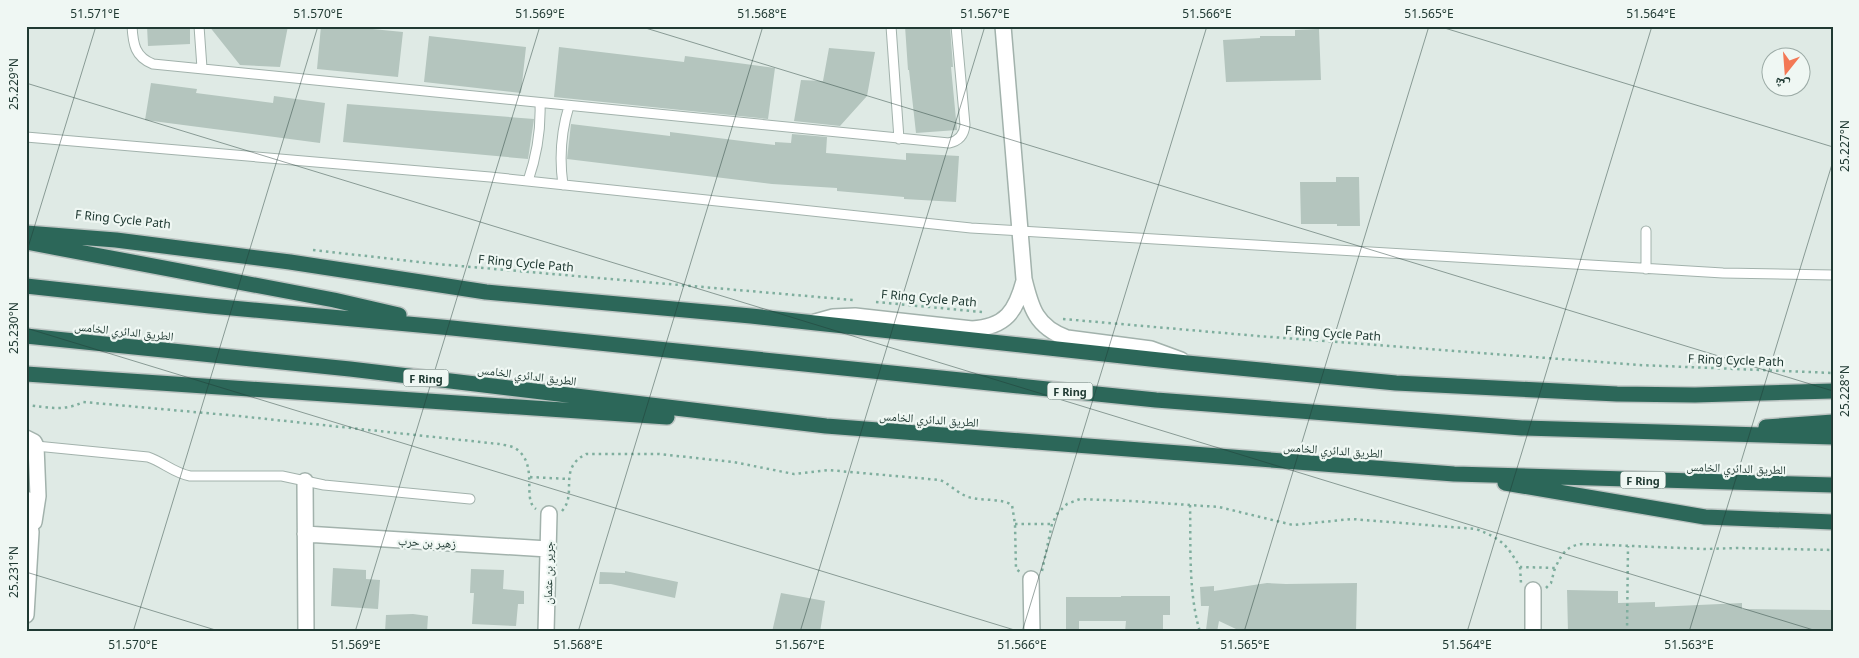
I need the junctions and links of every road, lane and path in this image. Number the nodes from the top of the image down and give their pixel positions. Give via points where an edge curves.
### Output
1 (132, 26) edge
2 (199, 26) edge
3 (891, 26) edge
4 (956, 26) edge
5 (1003, 26) edge
6 (202, 68) junction
7 (540, 103) junction
8 (569, 106) junction
9 (26, 138) edge
10 (899, 139) junction
11 (528, 181) junction
12 (563, 184) junction
13 (1646, 231) dead end
14 (1020, 232) junction
15 (26, 233) edge
16 (26, 242) edge
17 (308, 249) dead end
18 (1646, 269) junction
19 (1833, 275) edge
20 (1024, 279) junction
21 (26, 286) edge
22 (860, 301) dead end
23 (870, 302) dead end
24 (1009, 314) junction
25 (1037, 317) junction
26 (812, 323) junction
27 (452, 328) junction
28 (26, 336) edge
29 (1187, 363) junction
30 (1833, 373) edge
31 (26, 374) edge
32 (1833, 391) edge
33 (26, 405) edge
34 (1833, 422) edge
35 (826, 426) junction
36 (1690, 433) junction
37 (1833, 437) edge
38 (31, 442) edge
39 (1454, 474) junction
40 (530, 477) junction
41 (568, 479) junction
42 (305, 481) junction
43 (1833, 485) edge
44 (26, 499) edge
45 (470, 499) dead end
46 (1190, 505) junction
47 (549, 514) junction
48 (1833, 522) edge
49 (1015, 524) junction
50 (1052, 524) junction
51 (31, 532) junction
52 (305, 534) junction
53 (1628, 546) junction
54 (548, 549) junction
55 (1833, 550) edge
56 (1031, 579) junction
57 (1533, 590) dead end
58 (26, 598) edge
59 (26, 615) edge
60 (306, 632) edge
61 (546, 632) edge
62 (1032, 632) edge
63 (1200, 632) edge
64 (1533, 632) edge
65 (1627, 632) edge

1 - 6 lane via 134,47 146,62
2 - 6 lane
3 - 10 lane
4 - 10 lane via 964,125 962,135 949,143
5 - 14 street
6 - 7 lane
7 - 8 lane
7 - 11 lane via 539,135
8 - 10 lane
8 - 12 lane via 560,153
9 - 11 lane
11 - 12 lane
12 - 14 lane
13 - 18 lane
14 - 18 lane
14 - 20 street
15 - 26 highway via 116,240 290,262 486,292
16 - 27 highway via 334,300
17 - 22 path, F Ring Cycle Path via 437,264
18 - 19 lane
20 - 24 street via 1017,304
20 - 25 street
21 - 27 highway, F Ring
23 - 24 path, F Ring Cycle Path
24 - 26 street via 992,326 972,329 855,316 833,317
25 - 29 street via 1050,330 1067,338 1151,349
25 - 30 path, F Ring Cycle Path via 1639,365
26 - 29 highway
27 - 36 highway, F Ring via 1156,400 1522,428
28 - 35 highway, الطريق الدائري الخامس / F Ring via 350,369
29 - 32 highway via 1396,382 1556,392 1695,394
31 - 35 highway
33 - 40 path via 60,409 72,408 83,402 499,444 514,448 525,458
34 - 36 highway
35 - 39 highway, الطريق الدائري الخامس / F Ring
36 - 37 highway, F Ring
38 - 42 lane via 148,457 190,476 282,476
38 - 51 street via 37,508
39 - 43 highway, الطريق الدائري الخامس / F Ring
39 - 48 highway via 1705,517
40 - 41 path
40 - 47 path via 533,507
41 - 47 path via 565,507 559,513
41 - 49 path via 577,459 586,454 659,454 733,462 794,474 828,470 928,479 949,484 966,496 1009,502
42 - 45 lane
42 - 52 street
44 - 51 street
46 - 50 path via 1080,499 1067,504
46 - 53 path via 1219,507 1293,525 1352,519 1476,529 1506,544 1520,567 1555,568 1564,550 1572,545
46 - 63 path via 1193,594
47 - 54 street, جرير بن عثمان
49 - 50 path
49 - 56 path via 1016,569
50 - 56 path via 1044,567 1040,575
51 - 58 street
52 - 54 street, زهير بن حرب
52 - 60 street
53 - 55 path
53 - 65 path
54 - 61 street, جرير بن عثمان
56 - 62 street
57 - 64 street
58 - 59 street

